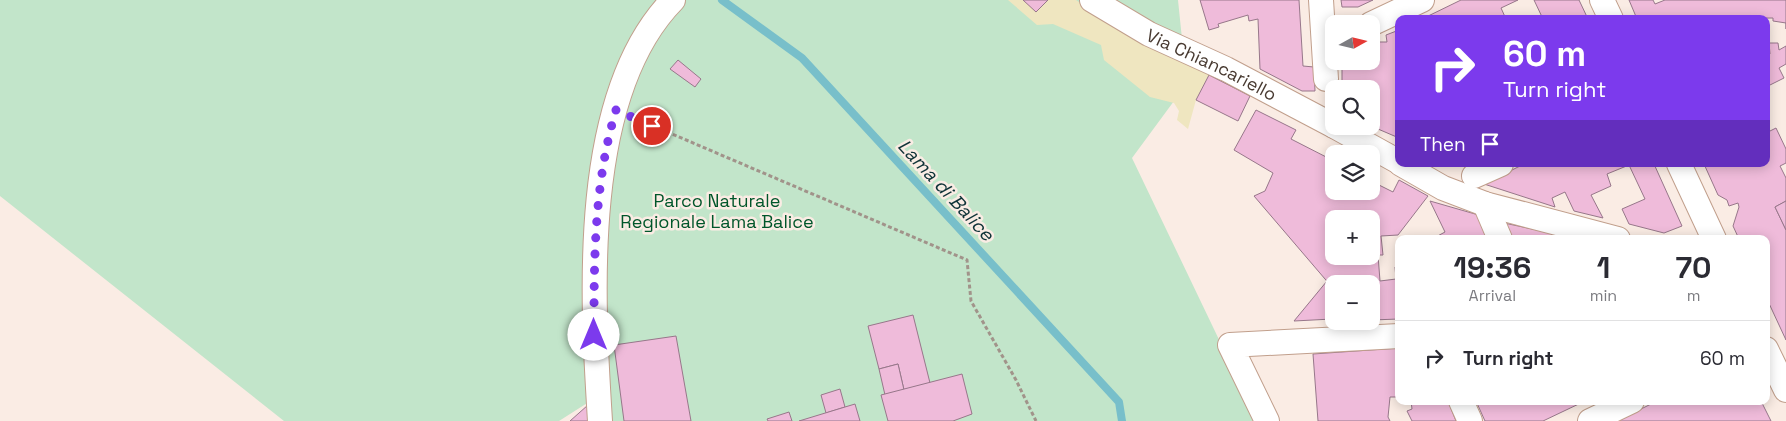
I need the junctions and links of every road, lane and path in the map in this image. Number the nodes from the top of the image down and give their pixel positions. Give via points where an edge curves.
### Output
1 (673, 0) edge
2 (1092, 0) edge
3 (1321, 0) edge
4 (1422, 0) edge
5 (1602, 0) edge
6 (1609, 15) edge
7 (1325, 17) edge
8 (1380, 20) edge
9 (1326, 70) edge
10 (1326, 79) dead end
11 (616, 110) junction
12 (1325, 121) edge
13 (1350, 135) edge
14 (1395, 160) edge
15 (1407, 167) edge
16 (1494, 167) edge
17 (1680, 167) edge
18 (1474, 176) dead end
19 (1485, 204) junction
20 (1498, 235) edge
21 (1603, 235) edge
22 (1712, 235) edge
23 (1395, 336) edge
24 (1770, 357) edge
25 (1786, 390) edge
26 (1463, 405) edge
27 (1624, 405) edge
28 (600, 421) edge
29 (1036, 421) edge
30 (1267, 421) edge
31 (1470, 421) edge
32 (1590, 421) edge

1 - 11 street via 656,18 627,69
2 - 12 street, Via Chiancariello via 1149,34 1235,73
3 - 7 street
4 - 8 street
5 - 6 street
9 - 10 street
11 - 28 street via 608,137 595,238 594,335
11 - 29 path via 966,260 971,301
13 - 14 street, Via Chiancariello
15 - 19 street, Via Chiancariello via 1444,188
16 - 18 street
17 - 22 street
19 - 20 street
19 - 21 street, Via Chiancariello
23 - 30 street via 1230,345
24 - 25 street
26 - 31 street
27 - 32 street

